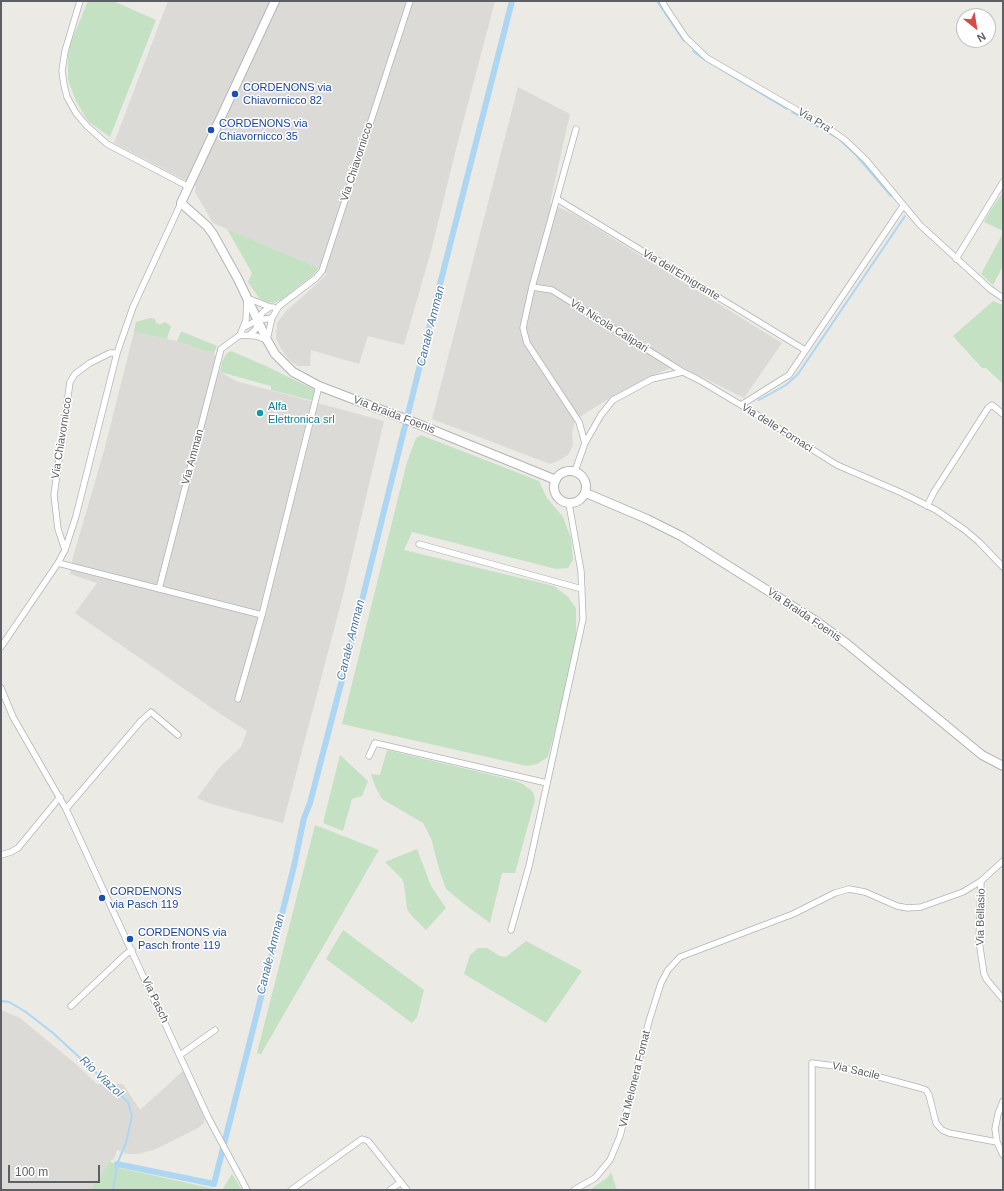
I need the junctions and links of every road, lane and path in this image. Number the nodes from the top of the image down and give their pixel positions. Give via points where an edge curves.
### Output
1 (80, 1) edge
2 (275, 1) edge
3 (410, 1) edge
4 (662, 1) edge
5 (576, 129) dead end
6 (1003, 182) edge
7 (189, 187) junction
8 (557, 199) junction
9 (181, 203) junction
10 (903, 206) junction
11 (956, 259) junction
12 (532, 287) junction
13 (247, 298) junction
14 (1003, 298) edge
15 (279, 306) junction
16 (270, 307) junction
17 (272, 318) junction
18 (258, 320) junction
19 (244, 327) junction
20 (240, 335) junction
21 (249, 335) junction
22 (267, 340) junction
23 (805, 350) junction
24 (117, 353) junction
25 (683, 372) junction
26 (319, 386) junction
27 (741, 405) junction
28 (1003, 414) edge
29 (585, 443) junction
30 (575, 472) junction
31 (556, 480) junction
32 (586, 493) junction
33 (569, 504) junction
34 (927, 506) junction
35 (419, 544) dead end
36 (65, 550) junction
37 (58, 563) junction
38 (1003, 567) edge
39 (159, 589) junction
40 (582, 589) junction
41 (262, 615) junction
42 (1, 647) edge
43 (1, 688) edge
44 (238, 700) dead end
45 (178, 735) dead end
46 (369, 756) dead end
47 (1003, 766) edge
48 (547, 783) junction
49 (60, 797) junction
50 (66, 809) junction
51 (1, 855) edge
52 (1003, 861) edge
53 (981, 881) junction
54 (511, 930) dead end
55 (132, 950) junction
56 (1003, 999) edge
57 (71, 1006) dead end
58 (215, 1030) dead end
59 (180, 1055) junction
60 (1003, 1101) edge
61 (997, 1142) junction
62 (1003, 1155) edge
63 (401, 1182) junction
64 (247, 1190) edge
65 (291, 1190) edge
66 (390, 1190) edge
67 (407, 1190) edge
68 (574, 1190) edge
69 (812, 1190) edge

1 - 7 street via 65,51 62,71 67,97 76,113 107,144
2 - 7 street
3 - 15 street, Via Chiavornicco via 322,271
4 - 10 street, Via Pra' via 686,38 707,58 845,140 888,185
5 - 8 street
6 - 11 street
7 - 9 street
8 - 12 street
8 - 23 street, Via dell'Emigrante
9 - 13 street via 208,226
9 - 24 street via 133,307
10 - 11 street, Via Pra'
10 - 23 street
11 - 14 street, Via Pra'
12 - 25 street, Via Nicola Calipari via 552,290
12 - 29 street via 523,328 527,343 578,422
13 - 16 street
13 - 18 street
13 - 19 street, Via Amman via 248,314
15 - 16 street
15 - 17 street, Via Chiavornicco
16 - 18 street
17 - 18 street
17 - 22 street, Via Chiavornicco
18 - 19 street
18 - 21 street via 256,329
18 - 22 street, Via Braida Foenis
19 - 20 street, Via Amman
20 - 21 street
20 - 39 street, Via Amman via 221,349
21 - 22 street
22 - 26 street, Via Braida Foenis via 286,367
23 - 27 street via 789,375
24 - 36 street
24 - 36 street, Via Chiavornicco via 110,353 90,363 75,374 70,382 54,495 58,529
25 - 27 street, Via delle Fornaci
25 - 29 street via 652,378 613,400
26 - 31 street, Via Braida Foenis
26 - 41 street
27 - 34 street, Via delle Fornaci via 837,465
28 - 34 street via 992,405 988,408
29 - 30 street
30 - 31 street via 564,472
30 - 32 street via 586,482
31 - 33 street via 556,497
32 - 33 street via 580,501
32 - 47 street, Via Braida Foenis via 681,536 816,621 982,755
33 - 40 street
34 - 38 street, Via delle Fornaci via 965,530
35 - 40 street
36 - 37 street
37 - 39 street
37 - 42 street
39 - 41 street
40 - 48 street via 583,619
41 - 44 street
43 - 49 street, Via Pasch via 13,717
45 - 50 street via 151,712
46 - 48 street via 375,743
48 - 54 street via 529,866
49 - 50 street, Via Pasch
49 - 51 street via 18,848
50 - 55 street, Via Pasch
52 - 53 street, Via Bellasio
53 - 56 street, Via Bellasio via 979,941 984,974
53 - 68 street, Via Melonera Fornat via 963,892 942,900 921,907 908,908 865,892 849,889 835,893 793,914 680,957 668,970 661,983 620,1136 610,1160 595,1178
55 - 57 street
55 - 59 street, Via Pasch
58 - 59 street
59 - 64 street, Via Pasch via 217,1135
60 - 61 street via 995,1129
61 - 62 street
61 - 69 street, Via Sacile via 942,1130 936,1124 926,1090 812,1062
63 - 65 street via 368,1141 362,1139
63 - 66 street
63 - 67 street

